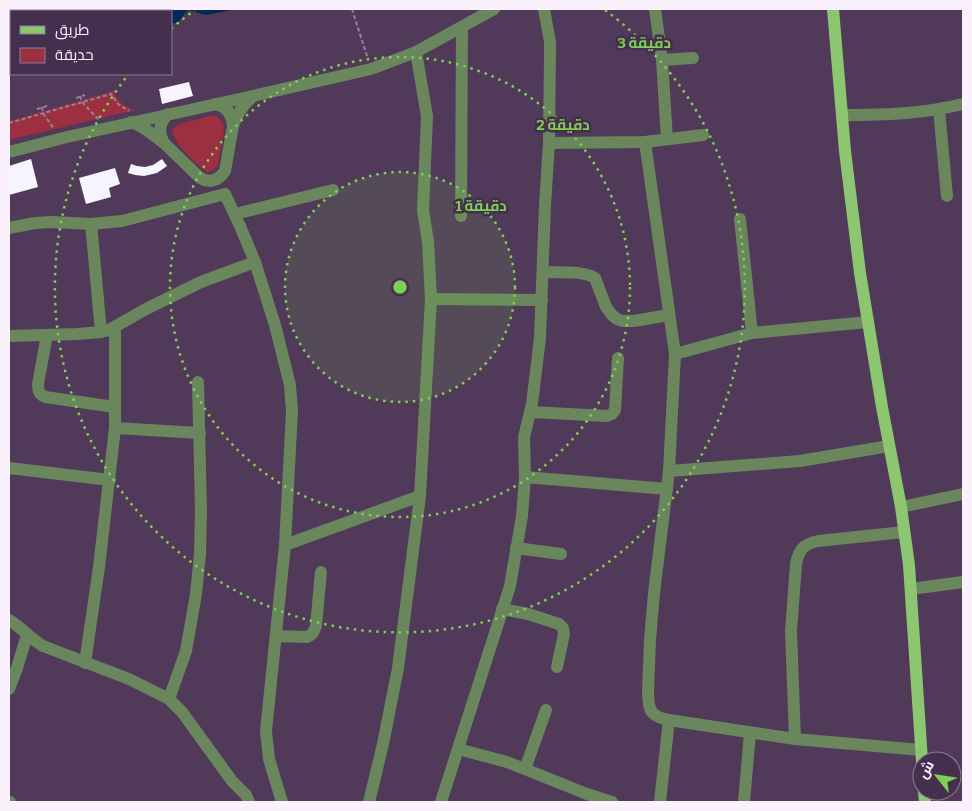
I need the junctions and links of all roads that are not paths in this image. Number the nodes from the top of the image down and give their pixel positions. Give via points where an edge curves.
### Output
1 (494, 9) edge
2 (544, 9) edge
3 (655, 9) edge
4 (833, 9) edge
5 (462, 27) junction
6 (416, 52) junction
7 (693, 58) dead end
8 (662, 60) junction
9 (253, 96) junction
10 (215, 104) junction
11 (963, 104) edge
12 (939, 110) junction
13 (168, 114) junction
14 (842, 115) junction
15 (130, 117) junction
16 (233, 126) junction
17 (703, 135) dead end
18 (667, 139) junction
19 (645, 142) junction
20 (164, 143) junction
21 (549, 143) junction
22 (9, 152) edge
23 (225, 171) junction
24 (203, 180) junction
25 (333, 190) dead end
26 (225, 194) junction
27 (947, 196) dead end
28 (235, 214) junction
29 (461, 216) dead end
30 (740, 219) dead end
31 (91, 224) junction
32 (9, 228) edge
33 (255, 262) junction
34 (543, 272) junction
35 (431, 299) junction
36 (542, 300) junction
37 (669, 315) junction
38 (868, 322) junction
39 (115, 327) junction
40 (101, 332) junction
41 (752, 334) junction
42 (47, 335) junction
43 (9, 336) edge
44 (675, 354) junction
45 (618, 358) dead end
46 (198, 382) dead end
47 (115, 407) junction
48 (530, 412) junction
49 (115, 428) junction
50 (200, 433) junction
51 (889, 446) junction
52 (9, 468) edge
53 (669, 471) junction
54 (525, 477) junction
55 (110, 480) junction
56 (667, 489) junction
57 (963, 494) edge
58 (420, 496) junction
59 (901, 506) junction
60 (904, 532) junction
61 (285, 545) junction
62 (516, 548) junction
63 (561, 554) dead end
64 (321, 572) dead end
65 (963, 582) edge
66 (910, 590) junction
67 (502, 609) junction
68 (9, 620) edge
69 (27, 635) junction
70 (276, 636) junction
71 (85, 663) junction
72 (557, 667) dead end
73 (9, 689) edge
74 (169, 699) junction
75 (546, 710) dead end
76 (669, 720) junction
77 (750, 733) junction
78 (795, 739) junction
79 (458, 748) junction
80 (922, 751) edge
81 (912, 754) edge
82 (525, 768) junction
83 (248, 802) edge
84 (282, 802) edge
85 (369, 802) edge
86 (441, 802) edge
87 (612, 802) edge
88 (660, 802) edge
89 (744, 802) edge

1 - 5 street
2 - 21 street via 550,42
3 - 8 street
4 - 14 main road
5 - 6 street
5 - 29 street
6 - 9 street via 371,69
6 - 35 street via 427,116 423,210
7 - 8 street
8 - 18 street
9 - 10 street
9 - 16 street via 241,108
10 - 13 street
10 - 16 street via 226,108
11 - 12 street
12 - 14 street
12 - 27 street
13 - 15 street
13 - 20 street via 160,125
14 - 38 main road via 857,255
15 - 20 street
15 - 22 street
16 - 23 street
17 - 18 street
18 - 19 street
19 - 21 street
19 - 37 street
20 - 24 street
21 - 34 street
23 - 24 street via 213,181
23 - 26 street
24 - 26 street
25 - 28 street
26 - 28 street
26 - 31 street via 122,222
28 - 33 street
30 - 41 street
31 - 32 street via 50,222
31 - 40 street
33 - 39 street via 201,282
33 - 61 street via 290,385 292,426
34 - 36 street
34 - 37 street via 579,273 595,278 606,307 612,316 622,321
35 - 36 street
35 - 58 street
36 - 48 street
37 - 44 street
38 - 41 street
38 - 51 main road
39 - 40 street
39 - 47 street
40 - 42 street
41 - 44 street
42 - 43 street
42 - 47 street via 38,384 40,395
44 - 53 street
45 - 48 street via 615,410 612,414
46 - 50 street
47 - 49 street
48 - 54 street via 524,437
49 - 50 street
49 - 55 street
50 - 74 street via 200,554 196,594 186,651
51 - 53 street via 800,461
51 - 59 main road
52 - 55 street
53 - 56 street
54 - 56 street
54 - 62 street
55 - 71 street
56 - 76 street via 654,593 648,692 651,711
57 - 59 street
58 - 61 street
58 - 85 street via 398,668
59 - 60 main road
60 - 66 main road
60 - 78 street via 809,543 798,556 791,631
61 - 70 street
62 - 63 street
62 - 67 street via 510,586
64 - 70 street via 313,632 307,637
65 - 66 street
66 - 80 main road
67 - 72 street via 528,614 563,628
67 - 79 street
68 - 69 street
69 - 71 street via 43,646
69 - 73 street
70 - 84 street via 266,731 269,759
71 - 74 street
74 - 83 street via 246,795
75 - 82 street
76 - 77 street
76 - 88 street
77 - 78 street
77 - 89 street
78 - 81 street
79 - 82 street
79 - 86 street
82 - 87 street

